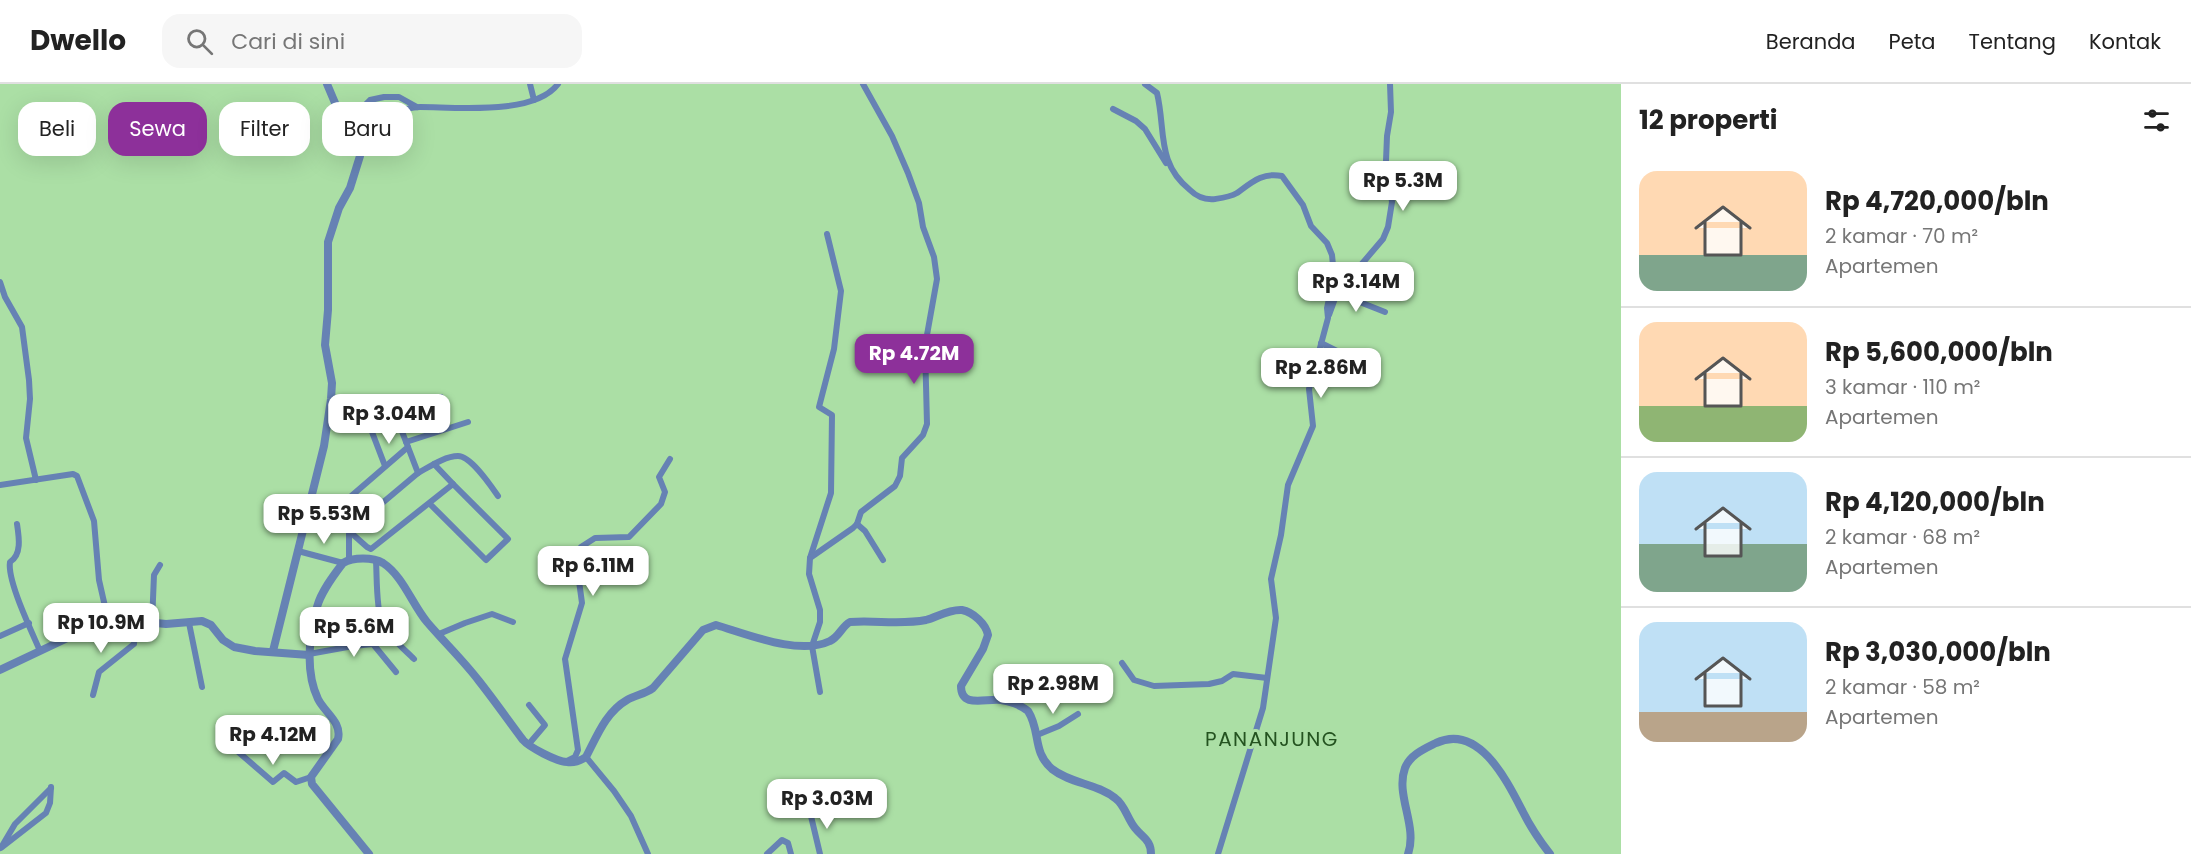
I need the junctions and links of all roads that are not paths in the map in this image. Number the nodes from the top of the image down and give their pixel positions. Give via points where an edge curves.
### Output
1 (327, 84) edge
2 (530, 84) edge
3 (558, 84) edge
4 (863, 84) edge
5 (1145, 84) edge
6 (1390, 84) edge
7 (534, 100) junction
8 (335, 102) edge
9 (368, 102) edge
10 (409, 102) edge
11 (413, 104) edge
12 (417, 106) junction
13 (413, 107) edge
14 (1113, 108) dead end
15 (360, 156) edge
16 (1170, 168) junction
17 (826, 234) dead end
18 (0, 282) edge
19 (1337, 293) junction
20 (1385, 312) dead end
21 (1328, 318) junction
22 (1321, 343) junction
23 (1360, 359) dead end
24 (441, 397) dead end
25 (389, 398) dead end
26 (396, 416) junction
27 (468, 422) dead end
28 (372, 432) dead end
29 (407, 445) junction
30 (670, 459) dead end
31 (434, 464) junction
32 (385, 466) junction
33 (418, 473) junction
34 (36, 480) junction
35 (453, 484) junction
36 (0, 485) edge
37 (498, 496) dead end
38 (429, 503) junction
39 (17, 524) dead end
40 (857, 524) junction
41 (349, 531) junction
42 (298, 551) junction
43 (810, 558) junction
44 (883, 560) dead end
45 (346, 561) junction
46 (376, 561) junction
47 (160, 565) dead end
48 (136, 621) junction
49 (152, 622) junction
50 (513, 622) dead end
51 (29, 623) junction
52 (189, 623) junction
53 (109, 624) junction
54 (439, 634) junction
55 (0, 636) edge
56 (812, 646) junction
57 (40, 651) junction
58 (273, 651) junction
59 (309, 655) junction
60 (414, 659) dead end
61 (1122, 663) dead end
62 (0, 670) edge
63 (396, 672) dead end
64 (1267, 678) junction
65 (202, 687) dead end
66 (820, 692) dead end
67 (93, 695) dead end
68 (530, 705) dead end
69 (1078, 714) dead end
70 (1037, 735) junction
71 (528, 745) junction
72 (236, 750) dead end
73 (586, 757) junction
74 (564, 762) junction
75 (311, 777) junction
76 (810, 812) dead end
77 (1, 849) edge
78 (369, 854) edge
79 (648, 854) edge
80 (767, 854) edge
81 (791, 854) edge
82 (820, 854) edge
83 (1151, 854) edge
84 (1218, 854) edge
85 (1408, 854) edge
86 (1550, 854) edge

1 - 8 street
2 - 7 street
3 - 7 street
4 - 40 street via 908,173 937,277 925,348 926,428 902,458 895,486 861,512
5 - 16 street via 1158,96
6 - 19 street via 1392,112 1386,161 1392,202 1388,227 1383,239
7 - 12 street via 452,109
9 - 10 street via 384,97
11 - 12 street
12 - 13 street
14 - 16 street via 1145,129
15 - 42 street via 328,242 325,345 331,399 324,446
16 - 21 street via 1190,191 1206,199 1231,196 1264,176 1282,176 1332,255
17 - 43 street via 841,291 834,349 819,407 832,415 831,493
18 - 34 street via 22,327 29,390 26,438
19 - 20 street
19 - 21 street
21 - 22 street
22 - 23 street
22 - 64 street via 1309,389 1313,426 1288,485 1271,579 1276,618
24 - 26 street
25 - 26 street
26 - 29 street
27 - 29 street
28 - 32 street
29 - 32 street
29 - 33 street
30 - 74 street via 659,477 664,492 658,509 629,537 595,538 581,547 576,559 582,603 565,659 565,672 578,750 575,757
31 - 33 street
31 - 35 street
31 - 37 street via 462,457
32 - 41 street via 342,504
33 - 41 street
34 - 36 street
34 - 53 street via 77,476 94,521 99,580
35 - 38 street
35 - 38 street via 508,539 486,560
38 - 41 street via 371,549
39 - 51 street via 18,554 9,565
40 - 43 street
40 - 44 street
41 - 45 street
42 - 45 street
42 - 58 street
43 - 56 street via 809,574 820,610
45 - 46 street
45 - 59 street via 317,607
46 - 54 street via 398,578
46 - 60 street via 382,622
47 - 49 street via 154,575
48 - 49 street
48 - 53 street
48 - 67 street via 134,644 99,672
49 - 52 street
50 - 54 street via 492,614
51 - 55 street
51 - 57 street
52 - 58 street via 207,623 234,647
52 - 65 street
53 - 57 street
54 - 71 street
56 - 66 street
56 - 70 street via 832,641 850,622 900,623 953,611 967,612 984,626 988,635 961,686 963,695 970,701 1000,700 1024,708
56 - 73 street via 780,643 709,626 652,688 624,701 610,714
57 - 62 street
58 - 59 street
59 - 63 street via 373,644
59 - 75 street via 318,699 339,733
61 - 64 street via 1134,680 1154,687 1209,684 1233,674
64 - 84 street via 1263,708
68 - 71 street via 545,725
69 - 70 street
70 - 83 street via 1041,759 1070,781 1103,790 1116,799 1149,841
71 - 74 street
72 - 75 street via 273,782 284,772 296,782
73 - 74 street
73 - 79 street via 631,816
75 - 78 street via 312,784
76 - 82 street
77 - 77 street via 46,813 51,787 15,824
80 - 81 street via 782,840 788,843
85 - 86 street via 1411,839 1405,767 1420,751 1450,738 1479,748 1501,773

